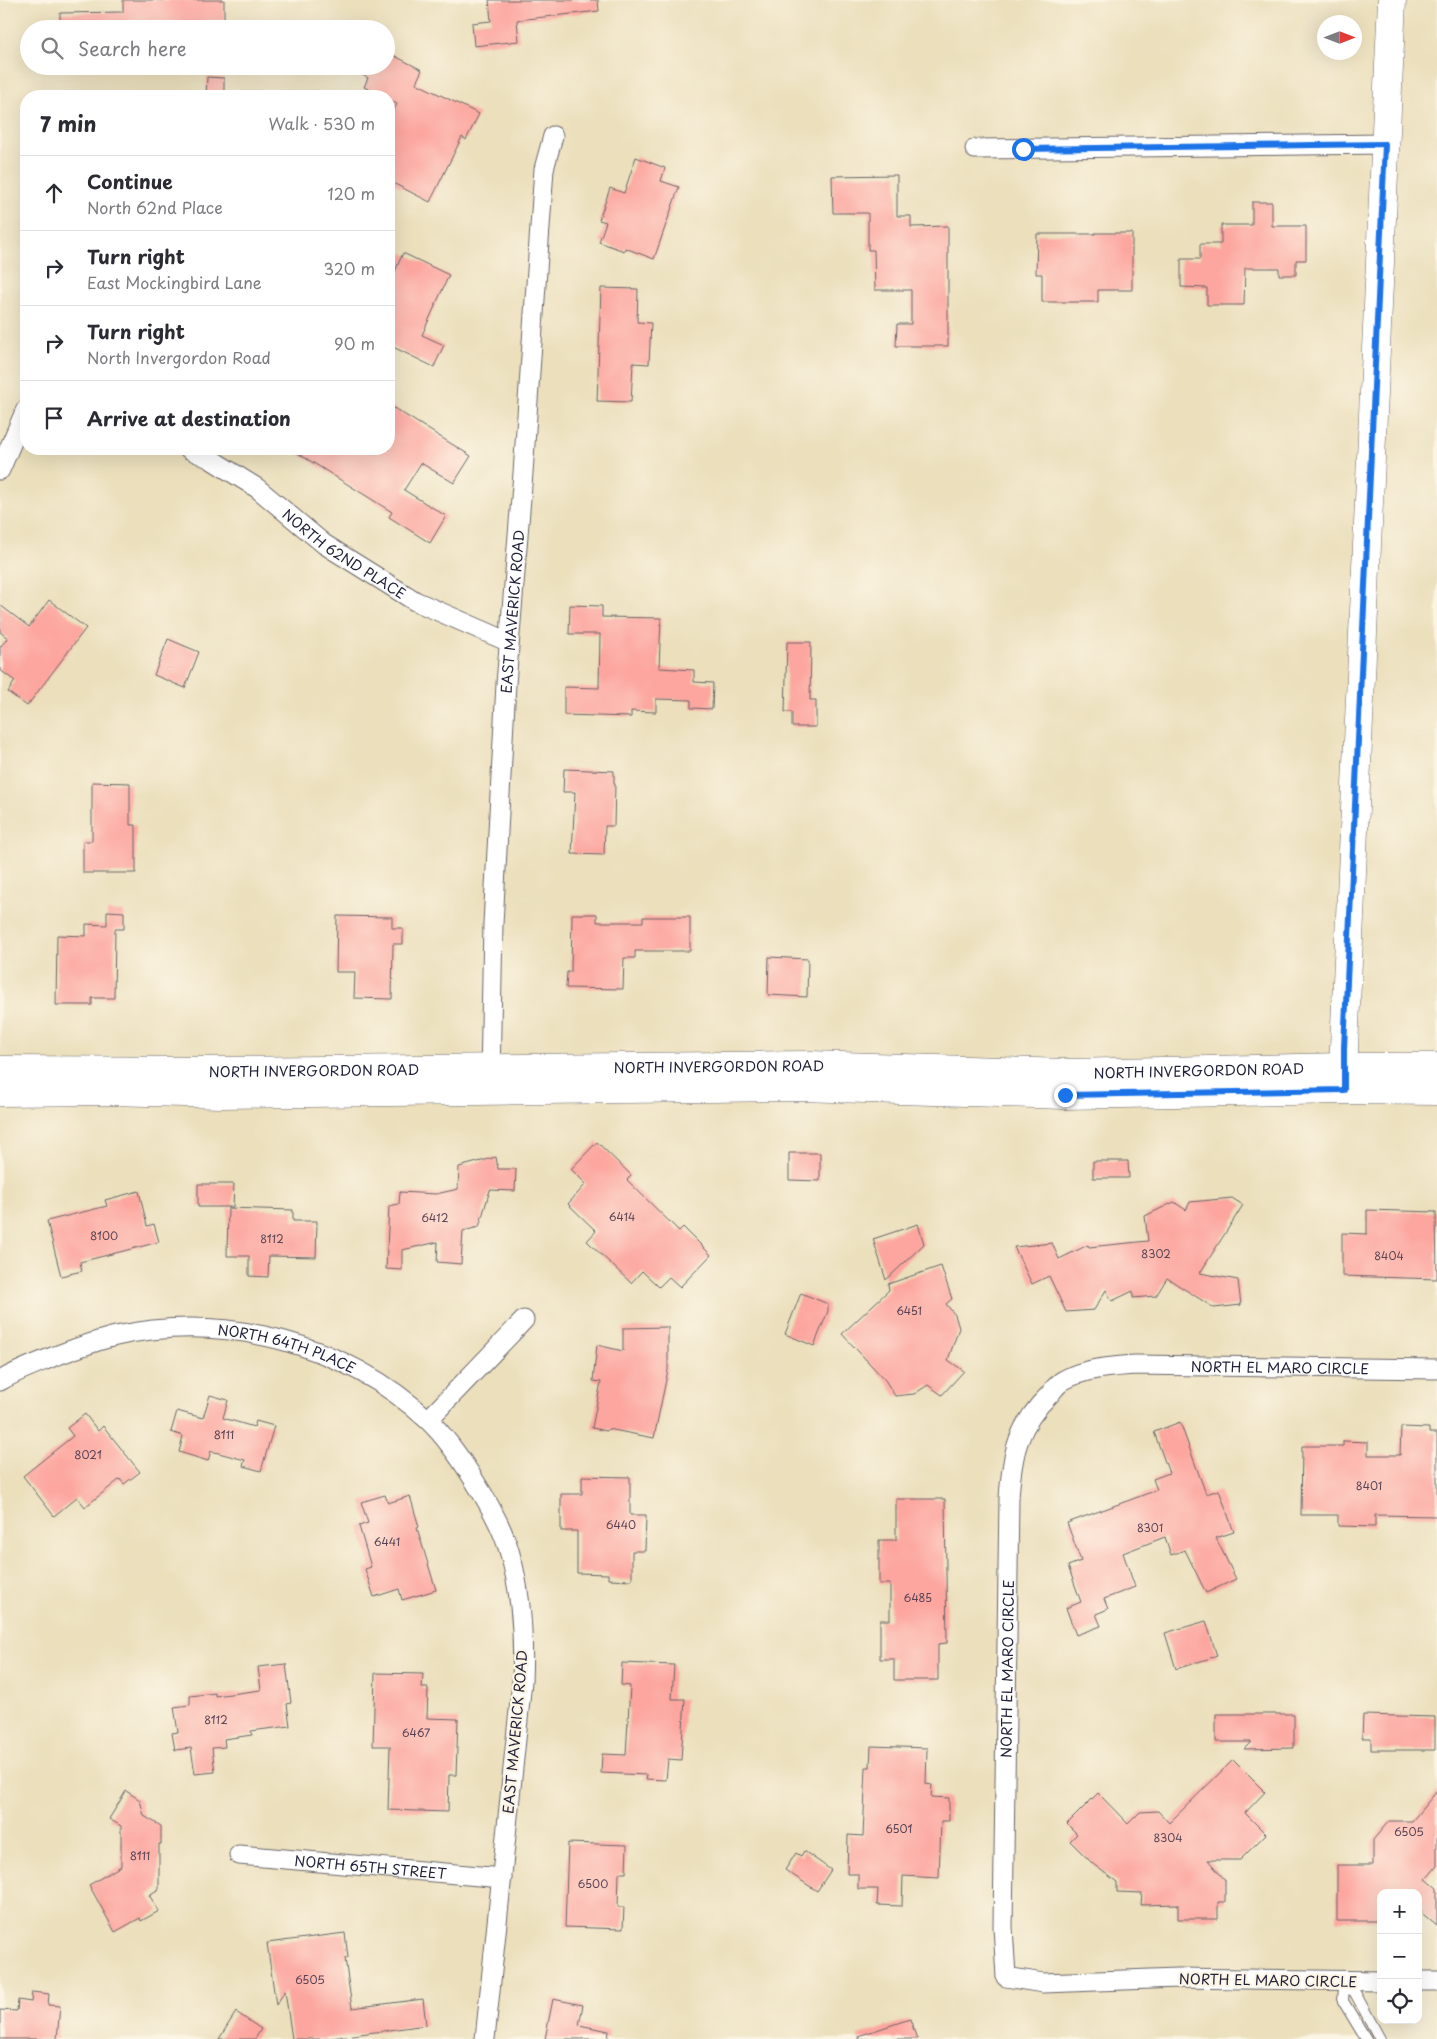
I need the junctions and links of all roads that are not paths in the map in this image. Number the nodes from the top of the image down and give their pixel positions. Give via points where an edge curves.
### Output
1 (1392, 0) edge
2 (553, 136) dead end
3 (1385, 144) junction
4 (974, 149) dead end
5 (20, 423) edge
6 (202, 455) edge
7 (0, 470) edge
8 (509, 642) junction
9 (1437, 1067) edge
10 (0, 1070) edge
11 (1344, 1078) junction
12 (490, 1079) junction
13 (1437, 1091) edge
14 (0, 1092) edge
15 (524, 1320) dead end
16 (1437, 1369) edge
17 (0, 1381) edge
18 (428, 1420) junction
19 (239, 1855) dead end
20 (502, 1878) junction
21 (1377, 1981) edge
22 (1422, 1981) edge
23 (1437, 1982) edge
24 (1343, 1984) junction
25 (485, 2039) edge
26 (1366, 2039) edge
27 (1380, 2039) edge

1 - 3 street
2 - 8 street, EAST MAVERICK ROAD via 544,169
3 - 4 street
3 - 11 street
5 - 7 street
6 - 8 street, NORTH 62ND PLACE via 257,488 324,544 415,601
8 - 12 street, EAST MAVERICK ROAD via 492,924
9 - 11 street, NORTH INVERGORDON ROAD
10 - 12 street, NORTH INVERGORDON ROAD via 224,1071
11 - 12 street, NORTH INVERGORDON ROAD via 1065,1095
11 - 13 street, NORTH INVERGORDON ROAD
12 - 14 street, NORTH INVERGORDON ROAD via 222,1094
15 - 18 street
16 - 24 street, NORTH EL MARO CIRCLE via 1098,1367 1063,1380 1043,1400 1026,1421 1012,1461 1003,1927 1006,1977 1043,1983 1178,1978
17 - 18 street, NORTH 64TH PLACE via 17,1370 116,1336 218,1328 290,1342 332,1357 372,1378
18 - 20 street, EAST MAVERICK ROAD via 452,1447 482,1494 510,1553 517,1584 524,1646
19 - 20 street, NORTH 65TH STREET
20 - 25 street, EAST MAVERICK ROAD
21 - 24 street, NORTH EL MARO CIRCLE
22 - 23 street
24 - 26 lane via 1343,2001
24 - 27 lane via 1354,1991

